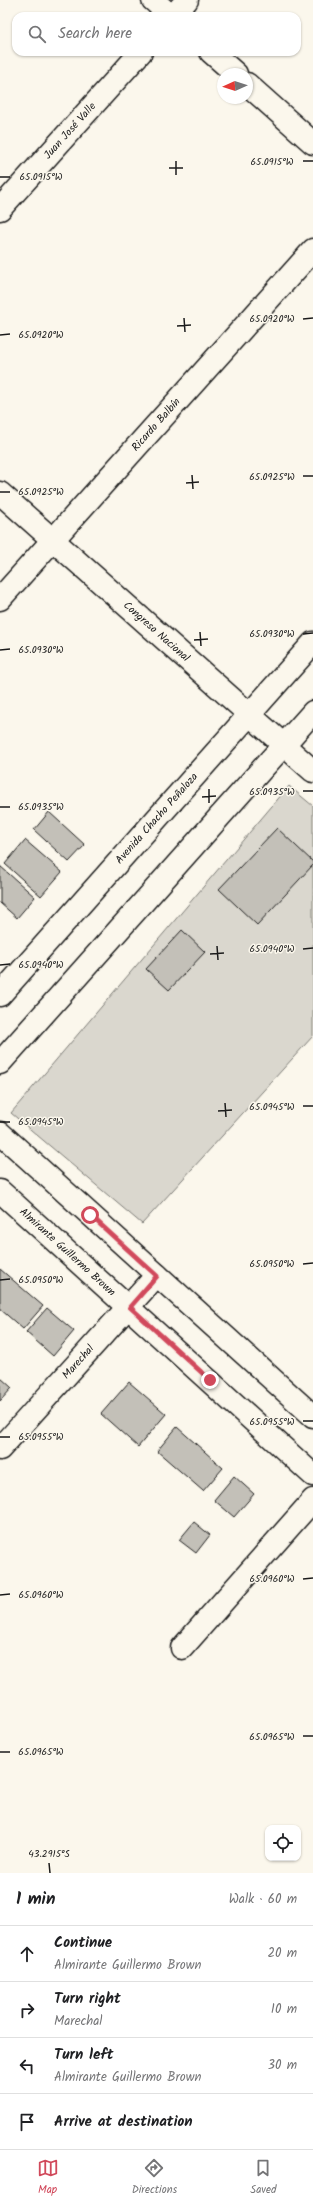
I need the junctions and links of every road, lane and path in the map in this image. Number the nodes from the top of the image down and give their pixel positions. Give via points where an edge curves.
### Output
1 (153, 0) edge
2 (187, 0) edge
3 (167, 12) edge
4 (176, 12) edge
5 (136, 56) edge
6 (216, 56) edge
7 (229, 68) edge
8 (253, 89) edge
9 (313, 143) edge
10 (0, 209) edge
11 (313, 250) edge
12 (0, 493) edge
13 (53, 540) junction
14 (0, 599) edge
15 (313, 642) edge
16 (313, 712) edge
17 (249, 714) junction
18 (284, 745) junction
19 (313, 771) edge
20 (0, 994) edge
21 (0, 1064) edge
22 (0, 1133) edge
23 (0, 1191) edge
24 (157, 1276) junction
25 (130, 1307) junction
26 (313, 1416) edge
27 (0, 1449) edge
28 (313, 1475) edge
29 (313, 1500) edge
30 (182, 1648) dead end

1 - 3 main road
2 - 4 main road
5 - 10 main road, Juan José Valle
6 - 7 main road
8 - 9 main road
11 - 13 main road, Ricardo Balbín
12 - 13 main road, Congreso Nacional
13 - 14 main road, Ricardo Balbín
13 - 17 main road, Congreso Nacional
15 - 17 main road, Avenida Chacho Peñaloza
16 - 18 main road
17 - 18 main road, Congreso Nacional
17 - 20 main road, Avenida Chacho Peñaloza
18 - 19 main road, Congreso Nacional
18 - 21 main road
22 - 24 main road
23 - 25 main road, Almirante Guillermo Brown
24 - 25 main road, Marechal
24 - 26 main road
25 - 27 main road, Marechal
25 - 28 main road, Almirante Guillermo Brown
29 - 30 main road

